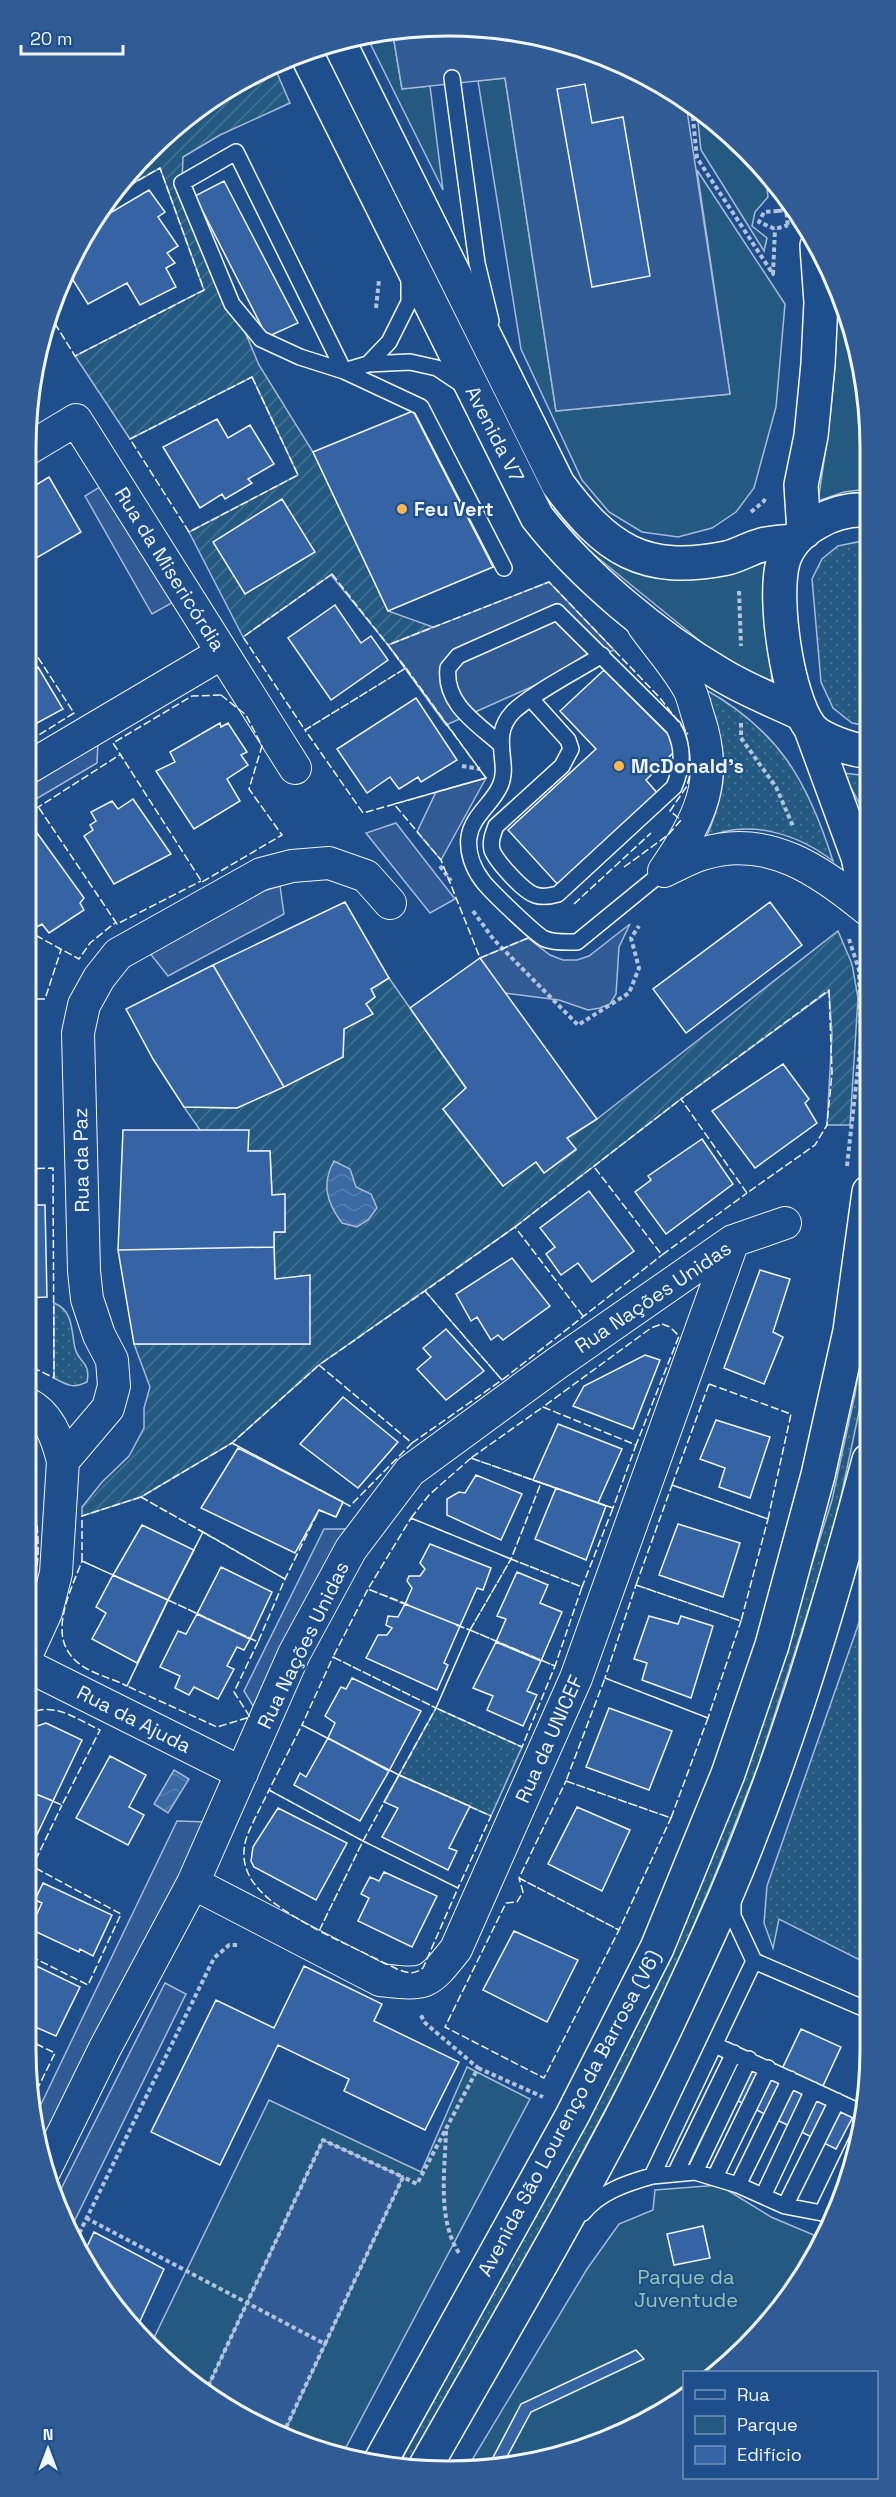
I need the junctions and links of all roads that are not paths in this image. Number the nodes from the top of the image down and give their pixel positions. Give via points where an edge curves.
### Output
1 (343, 50) edge
2 (310, 60) edge
3 (452, 78) dead end
4 (803, 240) edge
5 (408, 260) junction
6 (368, 364) junction
7 (344, 371) junction
8 (508, 385) junction
9 (478, 401) junction
10 (36, 444) edge
11 (860, 510) edge
12 (799, 537) junction
13 (504, 568) dead end
14 (632, 610) junction
15 (222, 652) junction
16 (602, 655) junction
17 (531, 699) junction
18 (807, 722) junction
19 (499, 742) junction
20 (860, 750) edge
21 (36, 763) edge
22 (295, 768) dead end
23 (860, 866) edge
24 (664, 871) junction
25 (860, 902) edge
26 (390, 903) dead end
27 (785, 1224) dead end
28 (733, 1241) junction
29 (860, 1258) edge
30 (36, 1411) edge
31 (63, 1461) junction
32 (860, 1494) edge
33 (36, 1634) edge
34 (36, 1670) edge
35 (242, 1773) junction
36 (734, 1873) junction
37 (193, 1883) junction
38 (754, 1961) junction
39 (860, 2007) edge
40 (715, 2045) junction
41 (741, 2056) junction
42 (768, 2068) junction
43 (790, 2079) junction
44 (813, 2090) junction
45 (837, 2101) junction
46 (855, 2110) edge
47 (51, 2158) edge
48 (695, 2172) junction
49 (675, 2174) junction
50 (652, 2176) junction
51 (715, 2177) junction
52 (738, 2185) junction
53 (763, 2196) junction
54 (785, 2206) junction
55 (826, 2213) edge
56 (542, 2261) junction
57 (385, 2456) edge
58 (429, 2460) edge

1 - 8 main road, Avenida V7
2 - 5 main road, Avenida V7
3 - 8 lane via 477,263
4 - 12 main road via 821,302
5 - 6 lane via 409,302 389,342
5 - 9 main road, Avenida V7
6 - 7 lane
6 - 9 lane via 410,362 437,368 462,384
7 - 7 lane via 261,339 232,304 182,183 236,152
7 - 13 lane via 421,407
8 - 12 main road, Avenida V7 via 558,484 585,520 614,545 650,560 689,564
9 - 14 main road, Avenida V7 via 537,517 560,547
10 - 15 street, Rua da Misericórdia via 76,420
11 - 12 main road via 844,511 825,519
12 - 18 main road via 783,562 784,650
14 - 18 main road, Avenida V7 via 699,662
14 - 24 street via 689,690 703,732 709,773 701,806
15 - 21 street
15 - 22 street, Rua da Misericórdia
16 - 17 lane
16 - 17 lane via 674,728 682,745 680,773 674,787 558,894 547,897 522,888 491,844 496,826 568,758 571,749 568,740
16 - 19 lane via 557,612 458,656 448,668 449,693 467,716
17 - 19 lane via 513,712
18 - 20 main road via 852,750
18 - 23 main road via 831,776
19 - 24 lane via 501,786 479,814 469,835 470,858 482,880 543,939 576,942
24 - 25 street via 703,854 763,849 799,860
26 - 31 street, Rua da Paz via 366,876 329,863 261,874 118,954 99,978 84,1005 78,1033 84,1271 87,1299 112,1360 114,1386 108,1408
27 - 28 street, Rua Nações Unidas
28 - 35 street, Rua Nações Unidas via 410,1471 351,1550 294,1654
28 - 37 street, Rua da UNICEF via 576,1678 456,1949 435,1977 413,1984 380,1980
29 - 57 main road, Avenida São Lourenço da Barrosa (V6) via 850,1331 818,1475 772,1645 728,1774 657,1948 572,2116
30 - 31 street via 57,1437
31 - 33 street via 56,1573
32 - 36 main road via 802,1687
34 - 35 street, Rua da Ajuda
35 - 37 street, Rua Nações Unidas
36 - 38 lane via 733,1916
36 - 56 main road via 711,1931 608,2143
37 - 47 street, Rua Nações Unidas
38 - 39 lane
38 - 40 lane
40 - 41 lane
40 - 50 lane
41 - 42 lane
41 - 48 lane
41 - 49 lane
42 - 43 lane
42 - 51 lane
43 - 44 lane
43 - 52 lane
44 - 45 lane
44 - 53 lane
45 - 46 lane
45 - 54 lane
48 - 49 lane
48 - 51 lane
49 - 50 lane
50 - 56 lane via 620,2186 591,2203
51 - 52 lane
52 - 53 lane
53 - 54 lane
54 - 55 lane
56 - 58 main road

